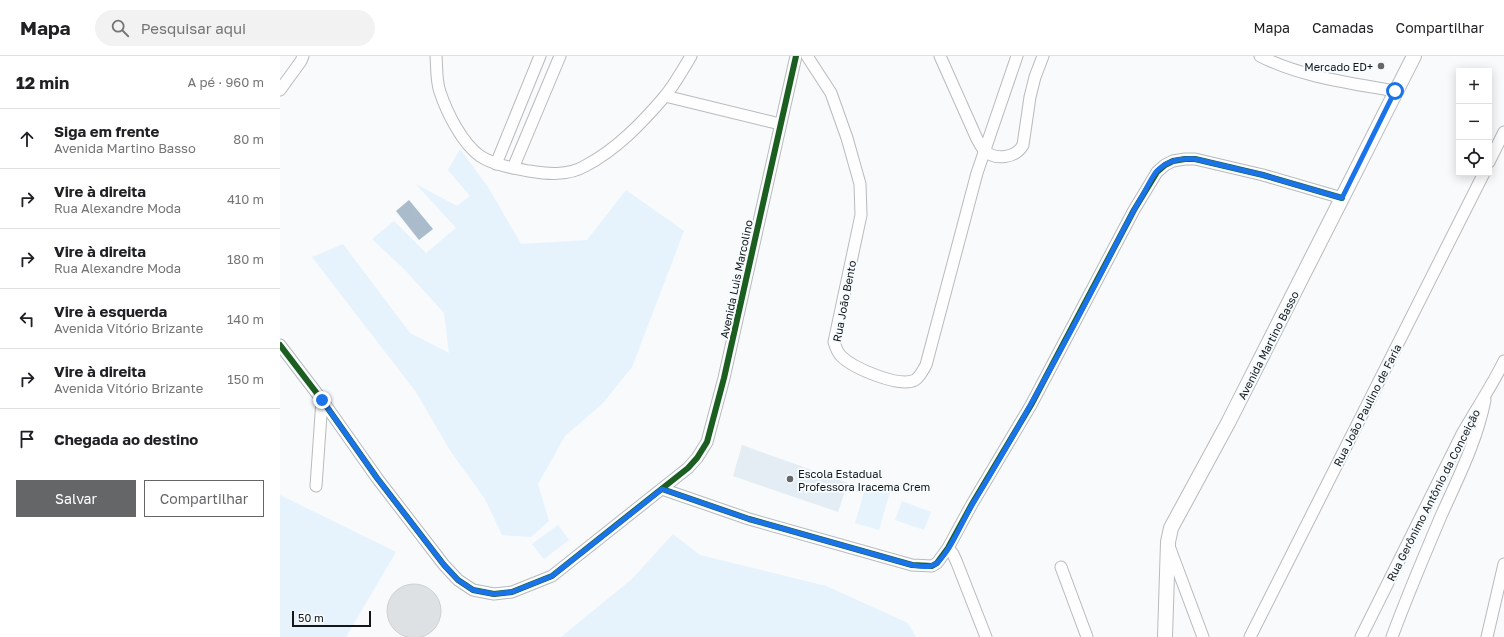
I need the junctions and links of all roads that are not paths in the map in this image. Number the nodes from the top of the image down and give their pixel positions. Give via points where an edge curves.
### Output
1 (303, 56) edge
2 (436, 56) edge
3 (540, 56) edge
4 (560, 56) edge
5 (691, 56) edge
6 (796, 56) edge
7 (806, 56) edge
8 (940, 56) edge
9 (1017, 56) edge
10 (1043, 56) edge
11 (1260, 56) edge
12 (1414, 56) edge
13 (280, 90) edge
14 (1395, 91) junction
15 (665, 96) junction
16 (780, 124) junction
17 (1504, 132) edge
18 (985, 150) junction
19 (1492, 156) edge
20 (496, 164) junction
21 (513, 168) junction
22 (1482, 176) edge
23 (1342, 198) junction
24 (280, 345) edge
25 (1504, 361) edge
26 (1487, 394) junction
27 (322, 400) junction
28 (316, 486) dead end
29 (662, 489) junction
30 (1168, 542) junction
31 (948, 548) junction
32 (1504, 564) edge
33 (1061, 567) dead end
34 (986, 637) edge
35 (1087, 637) edge
36 (1165, 637) edge
37 (1203, 637) edge
38 (1250, 637) edge
39 (1362, 637) edge
40 (1392, 637) edge
41 (1487, 637) edge

1 - 13 street
2 - 20 street via 440,91 457,128 470,148
3 - 20 street
4 - 21 street
5 - 15 street
6 - 16 street, Avenida Luis Marcolino
7 - 18 street, Rua João Bento via 830,93 847,138 860,184 861,215 834,342 841,357 859,369 905,382 915,379 926,365
8 - 18 street via 977,139
9 - 18 street, Rua João Bento
10 - 18 street via 1035,77 1020,150 1014,154 1001,156
11 - 14 street via 1315,75
12 - 14 street, Avenida Martino Basso
14 - 23 street, Avenida Martino Basso
15 - 16 street
15 - 21 street via 614,148 584,167 565,173 546,174
16 - 29 street, Avenida Luis Marcolino via 724,378 706,442 688,468
17 - 19 street
20 - 21 street
22 - 38 street, Rua João Paulino de Faria
23 - 30 street, Avenida Martino Basso via 1228,424 1178,514
23 - 31 street via 1195,159 1173,161 1157,172 1134,210 1034,398
24 - 27 street, Avenida Luis Marcolino
25 - 26 street
26 - 39 street, Rua Gerônimo Antônio da Conceição via 1462,434
26 - 40 street, Rua Gerônimo Antônio da Conceição via 1481,422 1471,449 1413,581
27 - 28 street
27 - 29 street, Avenida Luis Marcolino via 377,478 444,565 458,580 473,590 494,594 512,592 552,576
29 - 31 street via 749,519 912,565 932,566
30 - 36 street, Avenida Martino Basso
30 - 37 street
31 - 34 street via 957,563
32 - 41 street
33 - 35 street

